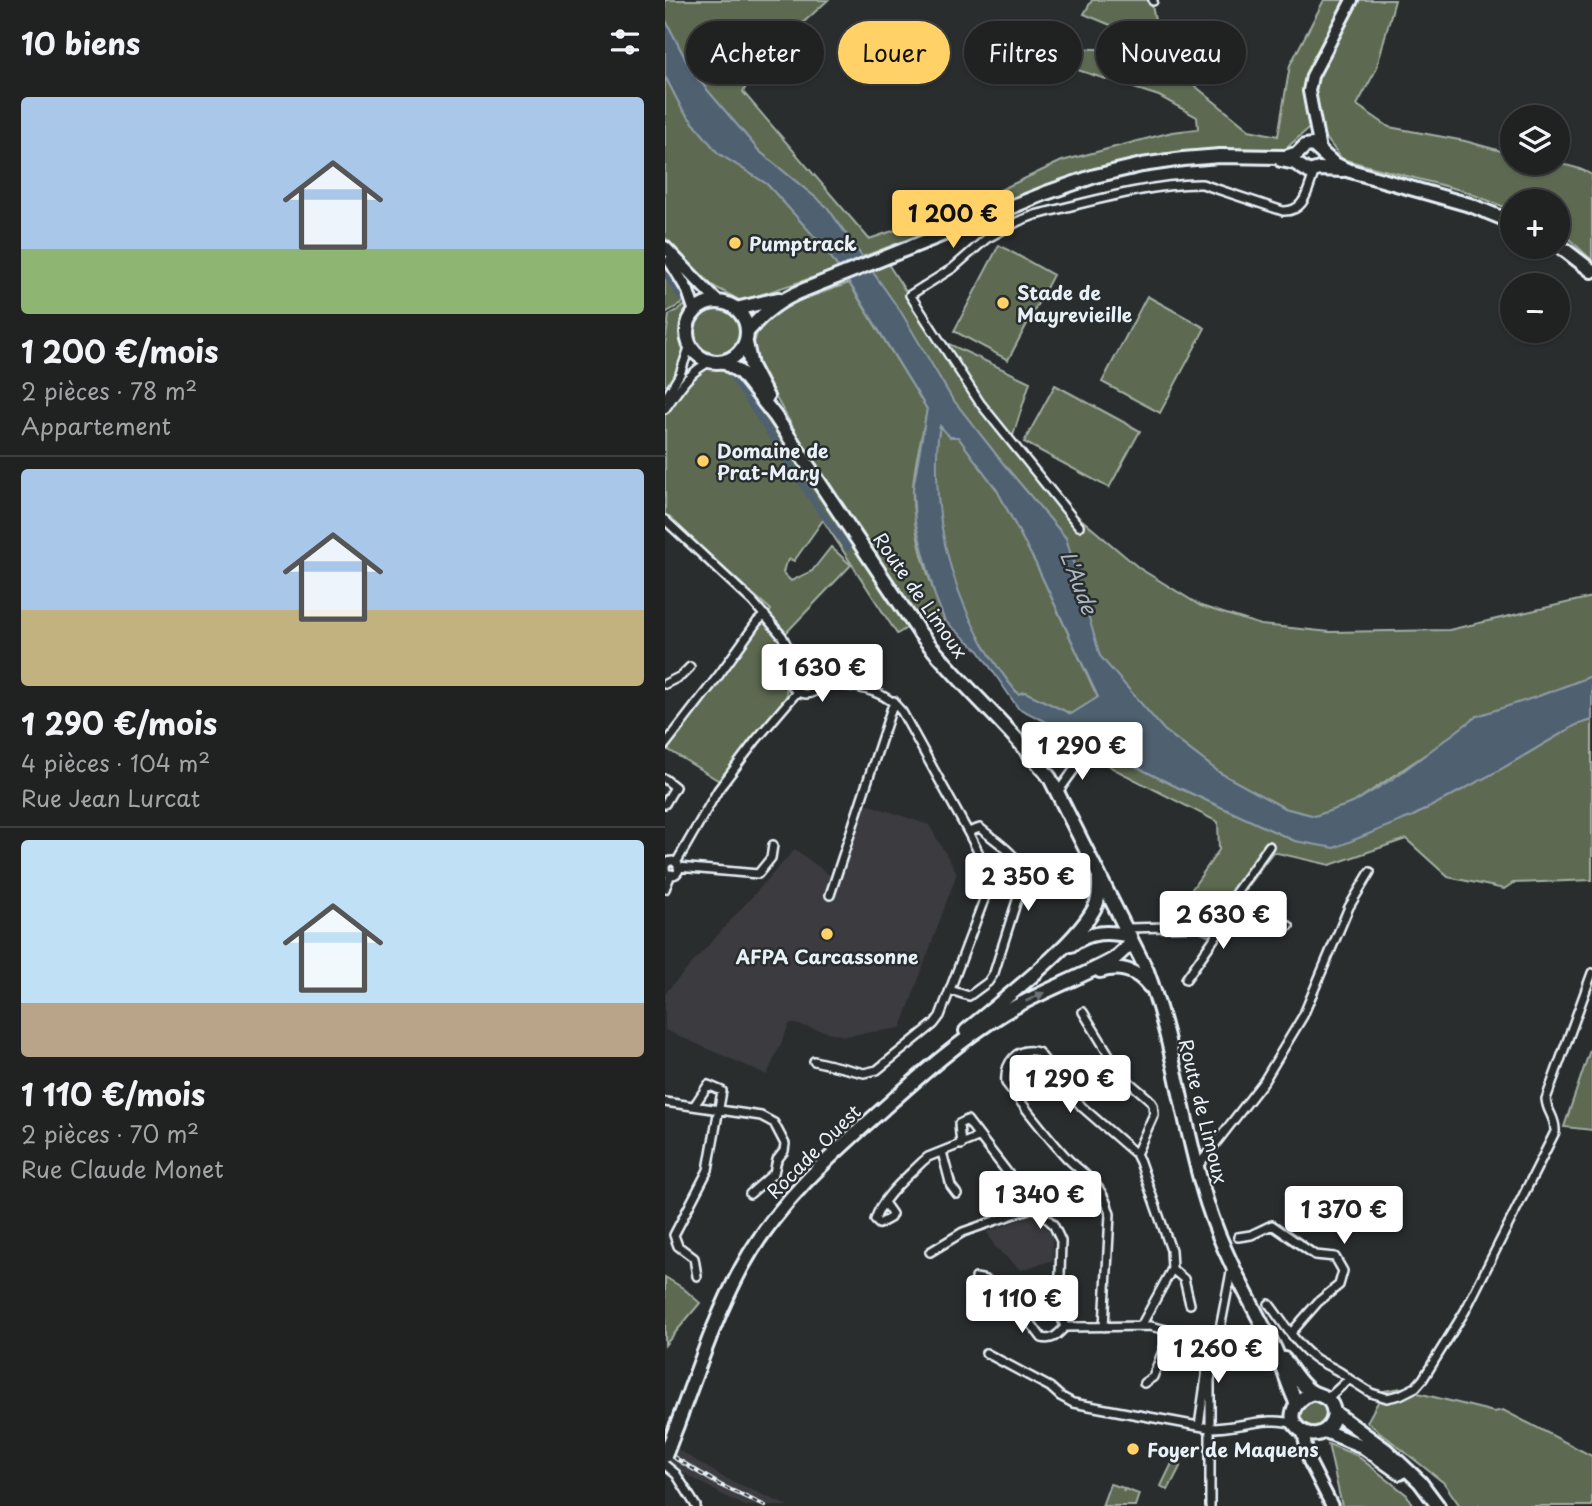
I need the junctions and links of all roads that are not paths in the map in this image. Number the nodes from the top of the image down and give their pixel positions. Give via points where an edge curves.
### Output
1 (1352, 0) edge
2 (1311, 160) junction
3 (1500, 217) edge
4 (665, 247) edge
5 (665, 252) edge
6 (1570, 254) edge
7 (1592, 271) edge
8 (782, 299) junction
9 (718, 302) junction
10 (736, 309) junction
11 (695, 312) junction
12 (747, 337) junction
13 (690, 345) junction
14 (710, 362) junction
15 (724, 362) junction
16 (665, 399) edge
17 (665, 409) edge
18 (775, 416) junction
19 (665, 520) edge
20 (1079, 526) dead end
21 (765, 615) junction
22 (797, 664) junction
23 (690, 667) dead end
24 (823, 681) junction
25 (665, 684) edge
26 (797, 692) junction
27 (894, 701) junction
28 (665, 745) edge
29 (1084, 756) dead end
30 (665, 779) edge
31 (1058, 792) junction
32 (665, 804) edge
33 (968, 832) junction
34 (773, 845) dead end
35 (1269, 846) dead end
36 (1091, 855) junction
37 (665, 865) edge
38 (677, 865) junction
39 (1370, 872) dead end
40 (671, 874) junction
41 (1100, 876) junction
42 (665, 889) edge
43 (830, 895) dead end
44 (1233, 905) junction
45 (1289, 926) dead end
46 (1132, 931) junction
47 (1037, 970) junction
48 (1592, 972) edge
49 (1083, 976) junction
50 (1186, 979) dead end
51 (950, 990) junction
52 (1156, 995) junction
53 (1083, 1012) dead end
54 (814, 1061) dead end
55 (918, 1077) junction
56 (665, 1102) edge
57 (694, 1106) junction
58 (719, 1109) junction
59 (978, 1137) junction
60 (961, 1145) junction
61 (942, 1152) junction
62 (1136, 1154) junction
63 (1196, 1167) junction
64 (750, 1194) dead end
65 (957, 1194) dead end
66 (885, 1204) dead end
67 (1034, 1207) junction
68 (1238, 1237) dead end
69 (930, 1252) dead end
70 (1232, 1267) junction
71 (1172, 1269) junction
72 (697, 1276) dead end
73 (976, 1278) dead end
74 (1190, 1304) dead end
75 (1269, 1304) dead end
76 (1140, 1326) junction
77 (1065, 1327) junction
78 (1104, 1328) junction
79 (1170, 1332) junction
80 (1291, 1333) junction
81 (1215, 1341) junction
82 (1273, 1345) junction
83 (986, 1353) dead end
84 (1349, 1379) junction
85 (1144, 1383) dead end
86 (1313, 1393) junction
87 (1328, 1399) junction
88 (1334, 1412) junction
89 (1294, 1418) junction
90 (1199, 1426) junction
91 (1209, 1427) junction
92 (1321, 1433) junction
93 (1307, 1447) junction
94 (665, 1456) edge
95 (665, 1465) edge
96 (696, 1506) edge
97 (1210, 1506) edge
98 (1332, 1506) edge
99 (1428, 1506) edge
100 (1438, 1506) edge

1 - 2 main road via 1312,76 1309,92 1315,131
2 - 3 main road via 1459,201
2 - 8 main road via 1220,156 1142,164 1095,176
2 - 20 street via 1307,189 1296,209 1283,211 1191,184 1035,215 986,239 953,268 910,295 979,403
4 - 9 main road
5 - 11 main road
6 - 7 main road
8 - 10 main road
8 - 12 main road via 760,316
9 - 10 main road
9 - 11 main road
10 - 12 main road via 744,319
11 - 13 main road via 688,327
12 - 15 main road via 737,355
12 - 18 main road via 751,366
13 - 14 main road
13 - 16 street
14 - 15 main road
14 - 17 street via 688,377
15 - 18 main road via 741,373
18 - 31 main road, Route de Limoux via 924,638 960,682 1036,758
19 - 21 street
21 - 22 street
21 - 28 street
22 - 24 street via 814,663
22 - 26 street via 790,677
23 - 25 street
24 - 26 street via 812,694
24 - 27 street via 874,691
26 - 38 street via 718,790
27 - 33 street
27 - 43 street
29 - 31 street
30 - 32 street via 675,787
31 - 36 main road, Route de Limoux
33 - 51 street via 987,869 987,883
33 - 51 street via 980,828 1017,859 1023,881 988,982 969,996
34 - 38 street via 771,859 758,874
35 - 44 street
36 - 41 main road
36 - 46 main road
37 - 38 street
37 - 40 street
38 - 40 street
39 - 63 street via 1349,907 1303,1016 1264,1081
40 - 42 street
41 - 46 main road
41 - 47 main road, Rocade Ouest via 1096,905 1083,927
44 - 45 street
44 - 46 street via 1205,926
44 - 50 street
46 - 47 main road via 1091,934
46 - 49 main road, Rocade Ouest via 1126,947 1114,959
46 - 52 main road, Route de Limoux
47 - 55 main road, Rocade Ouest
48 - 84 street via 1546,1099 1546,1108 1556,1121 1555,1132 1435,1362 1416,1387 1387,1398
49 - 52 main road, Rocade Ouest via 1109,968 1131,971
55 -> 49 main road, Rocade Ouest via 1004,1013
51 - 54 street via 934,1024 877,1070 864,1073
52 - 63 main road, Route de Limoux
53 - 62 street via 1122,1076 1153,1105 1154,1114
55 - 94 main road, Rocade Ouest, bridge via 811,1176 760,1236 728,1295
56 - 57 street
57 - 58 street
57 - 58 street via 708,1085 722,1091
58 - 64 street via 768,1118 785,1144 774,1173
58 - 72 street via 708,1170 674,1235 678,1246 694,1258
59 - 60 street
59 - 60 street via 967,1120 959,1124
59 - 67 street
60 - 61 street
61 - 65 street
61 - 66 street via 922,1162
62 - 71 street via 1171,1250
62 - 78 street via 1082,1107 1038,1052 1016,1054 1009,1062 1006,1083 1106,1197 1110,1214
63 - 70 main road, Route de Limoux
67 - 69 street via 963,1232
67 - 77 street via 1053,1224 1061,1241 1059,1310
68 - 80 street via 1272,1225 1315,1255 1335,1256 1343,1270 1339,1284
70 - 81 street
70 - 82 main road, Route de Limoux
71 - 74 street via 1184,1279
71 - 76 street
73 - 77 street via 1009,1296 1042,1338 1053,1338
75 - 80 street
76 - 78 street
76 - 79 street
77 - 78 street
79 - 81 street
79 - 85 street via 1153,1377
80 - 84 street via 1317,1360
81 - 90 street
81 - 91 street
82 - 86 main road
82 - 89 main road
83 - 90 street via 1069,1402
84 - 87 street
86 - 87 main road
86 - 89 main road via 1304,1396
87 - 88 main road
88 - 92 main road via 1330,1426
88 - 100 main road via 1386,1450
89 - 91 street
89 - 92 main road
89 - 93 main road
90 - 91 street
91 - 97 street
92 - 93 main road
92 - 99 main road via 1380,1457 1403,1475
93 - 98 main road via 1309,1461
95 - 96 street

